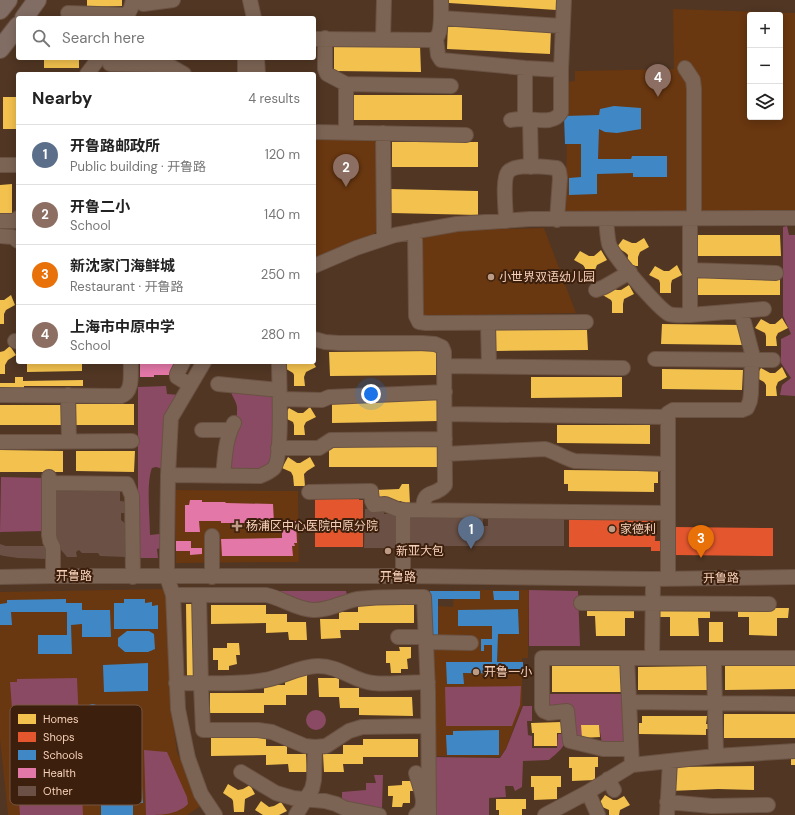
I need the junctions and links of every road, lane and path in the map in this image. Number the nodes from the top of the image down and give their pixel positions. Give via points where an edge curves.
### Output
1 (8, 0) edge
2 (37, 0) edge
3 (173, 0) edge
4 (250, 0) edge
5 (384, 0) edge
6 (441, 0) edge
7 (564, 0) edge
8 (138, 2) edge
9 (0, 10) edge
10 (68, 13) dead end
11 (25, 16) edge
12 (126, 16) edge
13 (254, 16) edge
14 (441, 18) junction
15 (562, 26) junction
16 (16, 29) edge
17 (436, 38) junction
18 (320, 39) edge
19 (382, 39) junction
20 (0, 50) edge
21 (245, 60) edge
22 (257, 60) edge
23 (105, 61) edge
24 (525, 68) junction
25 (685, 68) dead end
26 (561, 70) junction
27 (90, 72) edge
28 (180, 72) edge
29 (245, 72) edge
30 (258, 72) edge
31 (320, 76) edge
32 (346, 84) junction
33 (451, 86) dead end
34 (522, 119) junction
35 (316, 132) edge
36 (346, 133) junction
37 (383, 133) junction
38 (466, 134) dead end
39 (0, 165) edge
40 (16, 165) edge
41 (531, 167) junction
42 (795, 218) edge
43 (606, 219) junction
44 (692, 219) junction
45 (16, 220) edge
46 (557, 220) junction
47 (0, 221) edge
48 (506, 221) junction
49 (415, 231) junction
50 (0, 236) edge
51 (384, 238) junction
52 (16, 239) edge
53 (316, 265) edge
54 (690, 270) junction
55 (630, 272) junction
56 (776, 272) dead end
57 (596, 290) dead end
58 (764, 309) dead end
59 (741, 312) junction
60 (690, 315) junction
61 (586, 322) dead end
62 (429, 323) junction
63 (488, 323) junction
64 (316, 340) edge
65 (430, 344) junction
66 (655, 359) dead end
67 (752, 360) junction
68 (773, 360) dead end
69 (131, 364) edge
70 (182, 364) edge
71 (203, 364) edge
72 (279, 364) edge
73 (444, 366) junction
74 (488, 366) junction
75 (623, 368) dead end
76 (218, 384) dead end
77 (190, 385) junction
78 (445, 392) junction
79 (0, 395) edge
80 (68, 395) junction
81 (280, 395) junction
82 (445, 414) junction
83 (668, 417) junction
84 (202, 430) dead end
85 (445, 439) junction
86 (69, 441) junction
87 (132, 441) dead end
88 (0, 442) edge
89 (278, 448) junction
90 (445, 454) junction
91 (668, 464) junction
92 (168, 475) junction
93 (223, 476) junction
94 (309, 492) dead end
95 (403, 510) junction
96 (423, 510) junction
97 (668, 513) junction
98 (212, 536) dead end
99 (53, 576) junction
100 (403, 576) junction
101 (133, 577) junction
102 (167, 577) junction
103 (212, 577) junction
104 (795, 577) edge
105 (0, 578) edge
106 (653, 579) junction
107 (668, 579) junction
108 (173, 595) junction
109 (199, 595) junction
110 (581, 603) dead end
111 (653, 604) junction
112 (769, 604) dead end
113 (398, 637) dead end
114 (428, 640) junction
115 (471, 643) dead end
116 (627, 658) junction
117 (652, 658) junction
118 (714, 658) junction
119 (795, 658) edge
120 (428, 682) junction
121 (176, 683) junction
122 (201, 683) junction
123 (630, 702) junction
124 (715, 703) junction
125 (795, 704) edge
126 (428, 726) junction
127 (315, 747) junction
128 (631, 749) junction
129 (434, 750) dead end
130 (795, 751) edge
131 (716, 756) junction
132 (670, 761) junction
133 (632, 765) junction
134 (241, 772) dead end
135 (416, 773) dead end
136 (588, 792) junction
137 (305, 800) junction
138 (768, 805) dead end
139 (667, 808) edge
140 (207, 812) edge
141 (296, 815) edge
142 (379, 815) edge
143 (416, 815) edge
144 (429, 815) edge
145 (545, 815) edge
146 (598, 815) edge

1 - 9 main road
2 - 11 main road
3 - 8 street
4 - 13 street
5 - 19 street
6 - 14 street
7 - 15 street
8 - 12 street
10 - 12 street
14 - 15 street
14 - 17 street
15 - 26 street
16 - 20 main road
17 - 19 street
17 - 24 street via 441,60
18 - 19 street
18 - 31 street via 325,69
21 - 29 street
22 - 30 street
23 - 27 street
23 - 28 street via 170,66
24 - 26 street
24 - 34 street
25 - 44 street via 693,80 694,89
26 - 34 street via 559,116 547,120
31 - 32 street
32 - 33 street
32 - 36 street
34 - 41 street
35 - 36 street
36 - 37 street
37 - 38 street
37 - 51 street
39 - 40 street
41 - 46 street via 556,168 559,171
41 - 48 street via 512,168 508,172 505,179
42 - 44 street
43 - 44 street
43 - 46 street
43 - 55 street via 609,244
44 - 54 street
45 - 47 street
46 - 48 street
48 - 49 street via 457,224
49 - 51 street
49 - 62 street via 416,316 419,322
50 - 52 street
51 - 53 street
54 - 56 street
54 - 60 street
55 - 57 street
55 - 60 street via 662,309 670,314
58 - 59 street
59 - 60 street
59 - 67 street
61 - 63 street
62 - 63 street
62 - 65 street
63 - 74 street
64 - 65 street via 339,343
65 - 73 street via 442,347
66 - 67 street
67 - 68 street
67 - 83 street via 751,393 746,408 673,410 668,413
69 - 80 street via 130,389 126,394
70 - 77 street via 177,377
71 - 77 street
72 - 81 street
73 - 74 street
73 - 78 street
74 - 75 street
76 - 81 street
77 - 92 street via 171,418
78 - 81 street via 328,397 322,400
78 - 82 street
79 - 80 street
80 - 86 street
81 - 89 street
82 - 83 street
82 - 85 street
83 - 91 street
84 - 93 street via 232,427 227,442
85 - 89 street via 330,440 319,448
85 - 90 street
86 - 87 street
86 - 88 street
89 - 93 street via 274,468 268,473 260,476
90 - 91 street via 545,449 575,461
90 - 96 street via 445,485 426,496
91 - 97 street
92 - 93 street
92 - 102 street
94 - 95 street via 372,491 374,505 385,504
95 - 96 street
95 - 100 street
96 - 97 street
97 - 107 street
98 - 103 street
99 - 101 street, 开鲁路
99 - 101 street via 53,547 49,536 49,480 127,484 133,503
99 - 105 street, 开鲁路
100 - 103 street, 开鲁路
100 - 106 street, 开鲁路
101 - 102 street, 开鲁路
102 - 103 street, 开鲁路
102 - 108 street
104 - 107 street, 开鲁路
106 - 107 street, 开鲁路
106 - 111 street
108 - 109 street
108 - 121 street
109 - 114 street via 274,596 312,610 368,597 424,597
109 - 122 street
110 - 111 street
111 - 112 street
111 - 117 street
113 - 114 street
114 - 115 street
114 - 120 street
114 - 129 street
116 - 117 street
116 - 123 street
116 - 128 street via 542,658 542,708 549,713 567,711 570,741 603,749
117 - 118 street
118 - 119 street
118 - 124 street
120 - 122 street via 372,683 341,670 315,666 293,670 265,680
120 - 126 street
121 - 122 street
121 - 140 street via 178,709 188,758
122 - 127 street via 203,730 272,732 305,746
123 - 124 street
123 - 128 street
124 - 125 street
124 - 131 street
126 - 127 street via 362,727 349,731 326,746
126 - 144 street
127 - 137 street via 314,780
128 - 133 street
130 - 131 street
131 - 132 street
132 - 133 street
132 - 139 street
133 - 136 street via 611,785
134 - 137 street via 276,793
135 - 143 street via 423,804
136 - 145 street
136 - 146 street
137 - 141 street
137 - 142 street via 325,801 344,808
138 - 139 street

